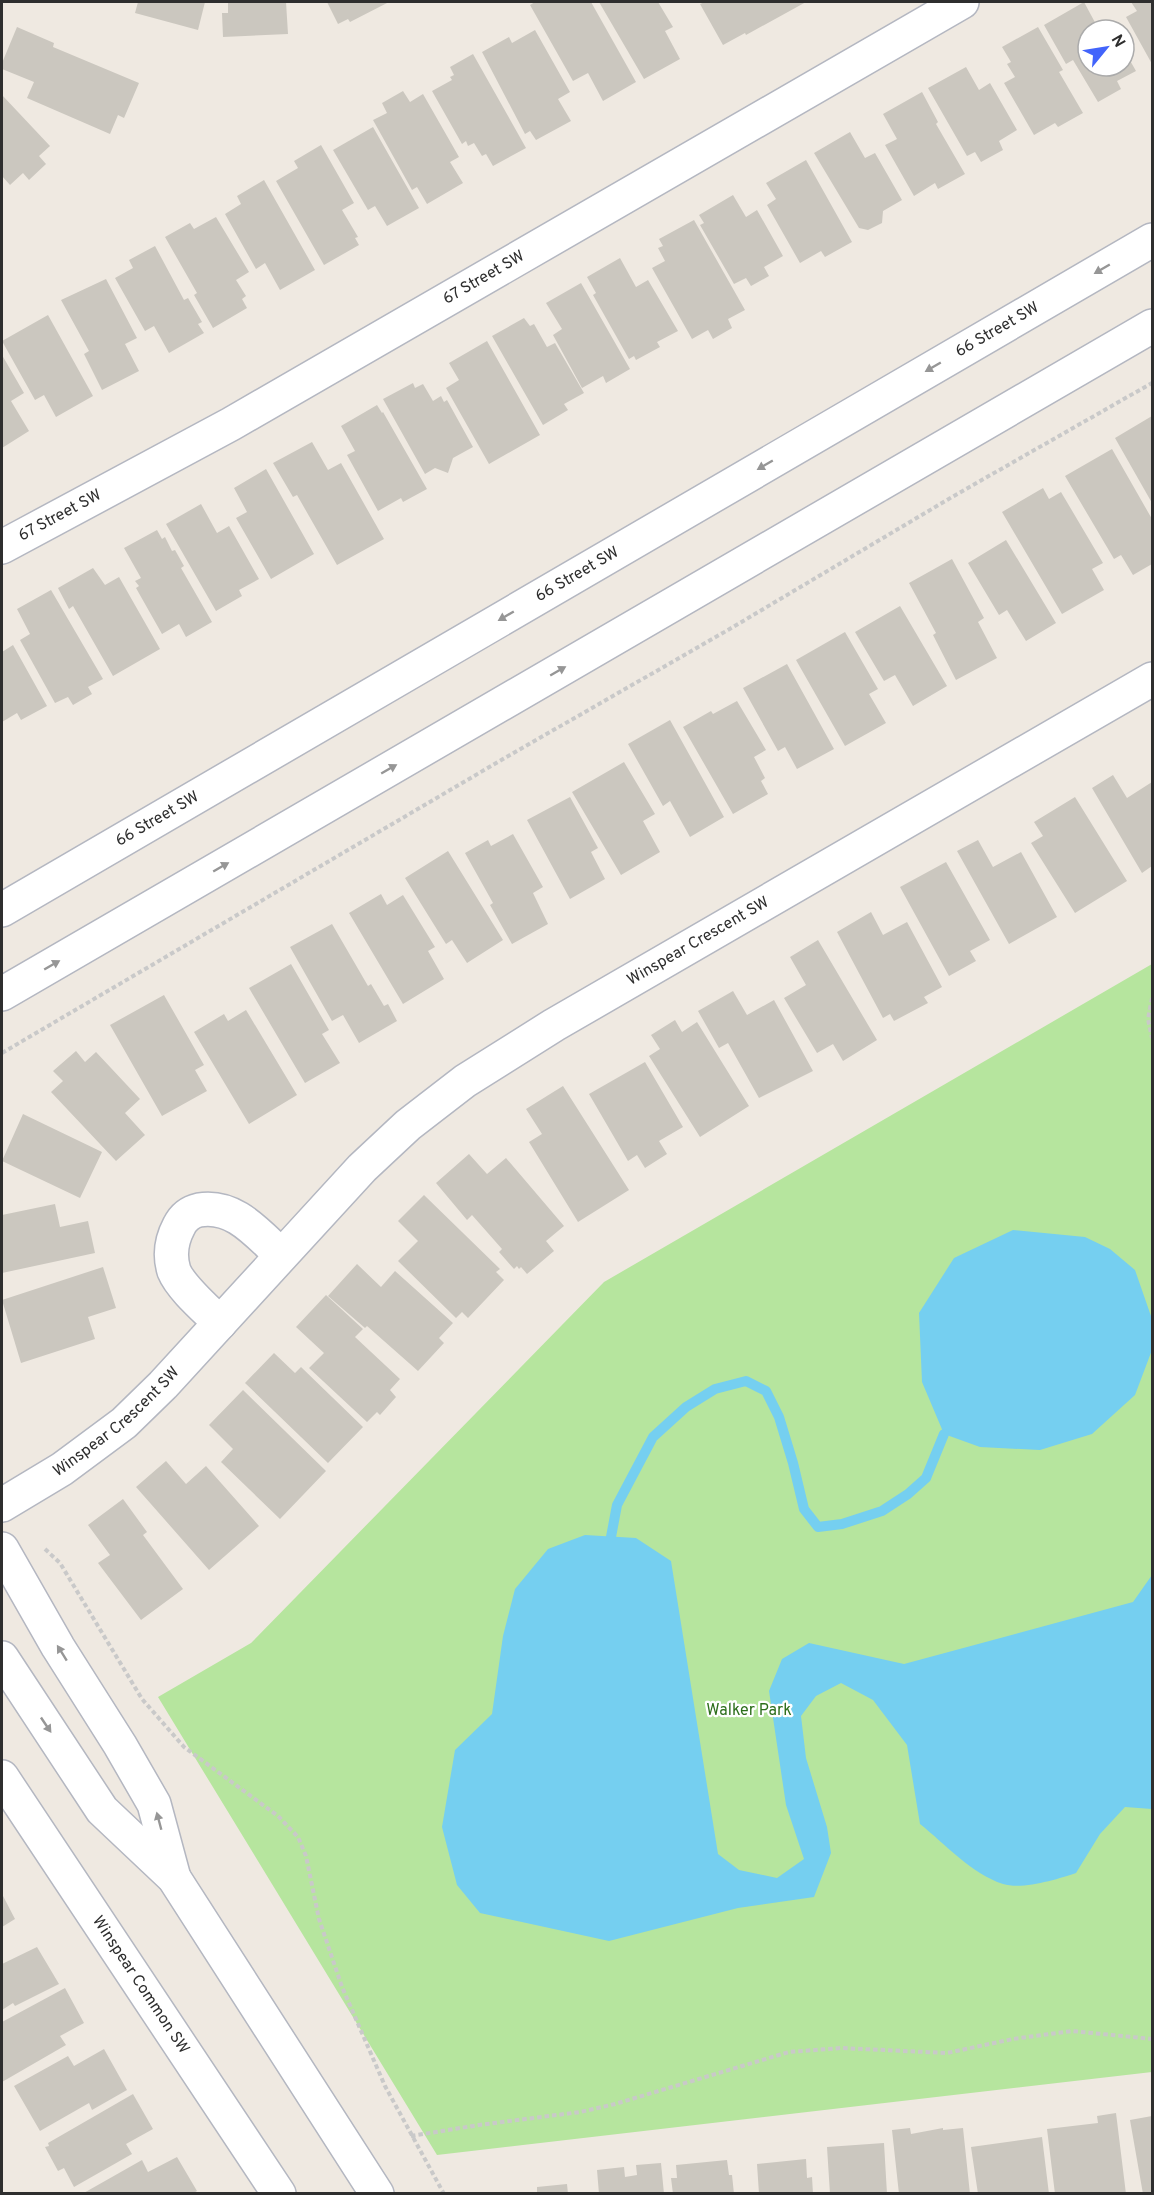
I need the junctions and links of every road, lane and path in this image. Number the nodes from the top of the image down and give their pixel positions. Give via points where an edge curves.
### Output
1 (950, 4) edge
2 (1152, 240) edge
3 (1152, 326) edge
4 (1152, 383) edge
5 (2, 547) edge
6 (1152, 679) edge
7 (2, 910) edge
8 (2, 994) edge
9 (1152, 998) edge
10 (1152, 1038) edge
11 (2, 1053) edge
12 (281, 1255) junction
13 (220, 1323) junction
14 (2, 1505) edge
15 (40, 1544) dead end
16 (2, 1549) edge
17 (2, 1658) edge
18 (2, 1777) edge
19 (174, 1878) junction
20 (1152, 2039) edge
21 (411, 2136) junction
22 (279, 2193) edge
23 (377, 2193) edge
24 (444, 2193) edge

1 - 5 street, 67 Street SW via 201,441
2 -> 7 street, 66 Street SW
8 -> 3 street
4 - 11 path
6 - 12 street, Winspear Crescent SW via 512,1050 465,1081 408,1125 362,1168
9 - 10 path via 1148,1019
12 - 13 street, Winspear Crescent SW
12 - 13 street via 225,1210 193,1211 182,1220 170,1256 175,1273
13 - 14 street, Winspear Crescent SW via 124,1423 62,1469
15 - 21 path via 60,1563 142,1699 184,1747 278,1816 298,1837 342,1987 371,2058
19 -> 16 street via 154,1804
17 -> 19 street via 102,1810
18 - 22 street, Winspear Common SW
19 - 23 street
20 - 21 path via 1072,2031 948,2052 841,2048 789,2052 580,2112
21 - 24 path

